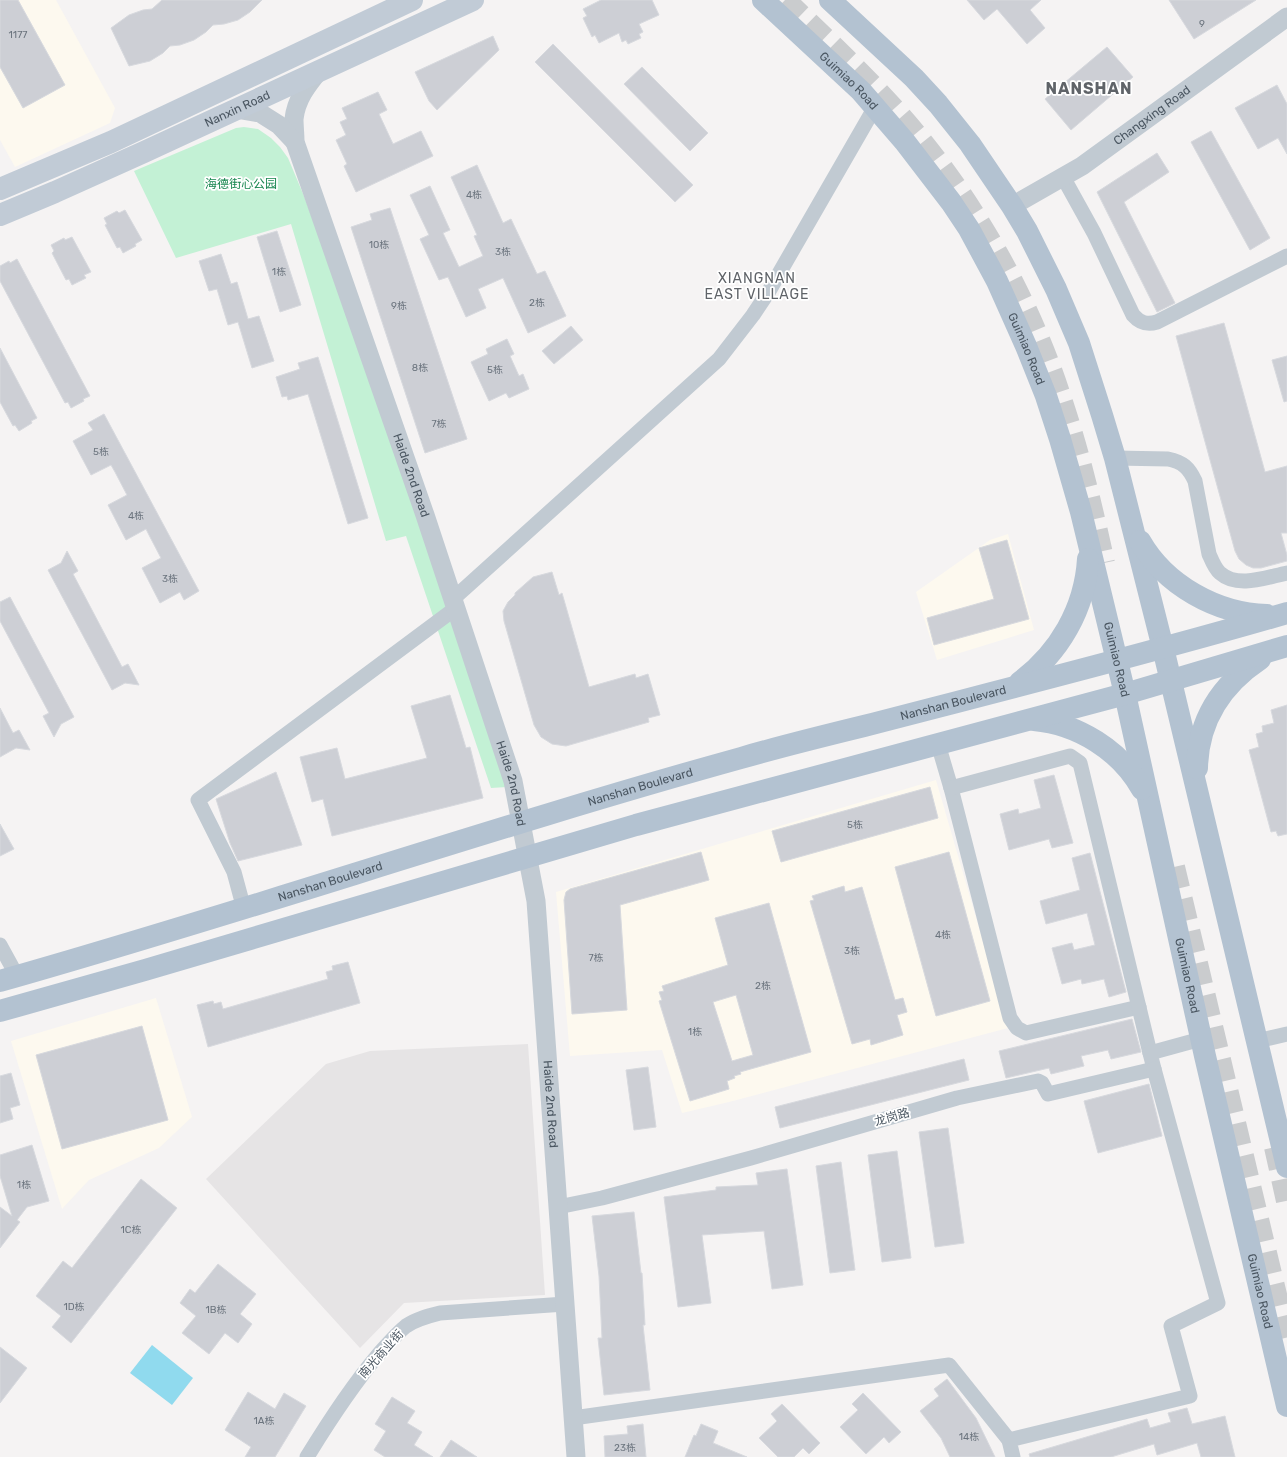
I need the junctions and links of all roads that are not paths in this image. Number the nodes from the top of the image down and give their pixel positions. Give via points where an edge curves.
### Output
1 (412, 0) edge
2 (473, 0) edge
3 (764, 0) edge
4 (830, 0) edge
5 (1287, 17) edge
6 (319, 71) junction
7 (875, 107) junction
8 (236, 109) junction
9 (295, 142) junction
10 (1063, 177) junction
11 (0, 189) edge
12 (1012, 206) junction
13 (0, 215) edge
14 (1287, 256) edge
15 (1115, 458) junction
16 (1132, 528) junction
17 (1089, 544) junction
18 (1287, 573) edge
19 (455, 603) junction
20 (1284, 614) edge
21 (1287, 646) edge
22 (1163, 648) junction
23 (1117, 660) junction
24 (1170, 681) junction
25 (1014, 687) junction
26 (1125, 694) junction
27 (1026, 720) junction
28 (938, 744) junction
29 (951, 788) junction
30 (1198, 791) junction
31 (1147, 797) junction
32 (521, 822) junction
33 (528, 857) junction
34 (244, 909) junction
35 (0, 945) edge
36 (9, 979) edge
37 (1139, 1007) junction
38 (0, 1011) edge
39 (1287, 1034) edge
40 (1201, 1039) junction
41 (1257, 1041) junction
42 (1150, 1053) junction
43 (1154, 1069) junction
44 (1287, 1167) tunnel mouth
45 (558, 1207) junction
46 (565, 1304) junction
47 (1287, 1406) edge
48 (573, 1418) junction
49 (1009, 1440) junction
50 (307, 1457) edge
51 (576, 1457) edge
52 (1013, 1457) edge

1 - 11 main road, Nanxin Road via 111,142
2 - 6 main road, Nanxin Road
3 - 7 main road, Guimiao Road
4 - 12 main road via 888,53 938,104 970,144
5 - 10 street, Changxing Road via 1082,166
6 - 8 main road, Nanxin Road
6 - 9 street, Haide 2nd Road via 304,89 298,102 294,118
7 - 17 main road, Guimiao Road via 906,142 951,202 997,281 1046,396 1072,478
7 - 19 street via 769,291 741,332 718,359
8 - 9 street, Haide 2nd Road via 260,113 278,125
8 - 13 main road, Nanxin Road
9 - 19 street, Haide 2nd Road
10 - 12 street, Changxing Road
10 - 14 street via 1094,233 1133,315 1142,323 1158,322
12 - 15 main road via 1042,260 1068,315
15 - 16 main road
15 - 18 street via 1168,459 1185,465 1196,481 1209,554 1219,573 1237,581 1250,581
16 - 20 main road via 1152,559 1174,580 1194,594 1239,611
16 - 22 main road
17 - 23 main road, Guimiao Road
17 - 25 main road via 1084,589 1070,626 1040,666
19 - 32 street, Haide 2nd Road via 513,781
19 - 34 street via 198,800 234,872
20 - 22 main road, Nanshan Boulevard
21 - 24 main road
21 - 30 main road via 1248,667 1216,701 1199,744 1196,776
22 - 23 main road, Nanshan Boulevard
22 - 24 main road
23 - 25 main road, Nanshan Boulevard
23 - 26 main road, Guimiao Road
24 - 26 main road
24 - 30 main road
25 - 32 main road, Nanshan Boulevard via 743,757
26 - 27 main road
26 - 31 main road, Guimiao Road
27 - 28 main road
27 - 31 main road via 1056,724 1084,734 1097,742 1120,760
28 - 29 street
28 - 33 main road via 636,824
29 - 37 street via 1010,1018 1017,1028 1026,1033
29 - 37 street via 1070,756 1080,763
30 - 41 main road
31 - 40 main road, Guimiao Road
32 - 33 street, Haide 2nd Road
32 - 34 main road, Nanshan Boulevard
33 - 38 main road
33 - 45 street, Haide 2nd Road via 536,901
34 - 36 main road, Nanshan Boulevard
35 - 36 street
37 - 42 street
39 - 41 street
40 - 42 street
40 - 47 main road, Guimiao Road
41 - 44 main road
42 - 43 street
43 - 45 street, 龙岗路 via 1048,1094 1042,1083 1038,1082 957,1098 751,1158 602,1198
43 - 49 street via 1218,1303 1172,1326 1190,1396
45 - 46 street, Haide 2nd Road
46 - 48 street, Haide 2nd Road
46 - 50 street, 南光商业街 via 440,1313 412,1322 364,1372
48 - 49 street via 949,1365
48 - 51 street, Haide 2nd Road
49 - 52 street

